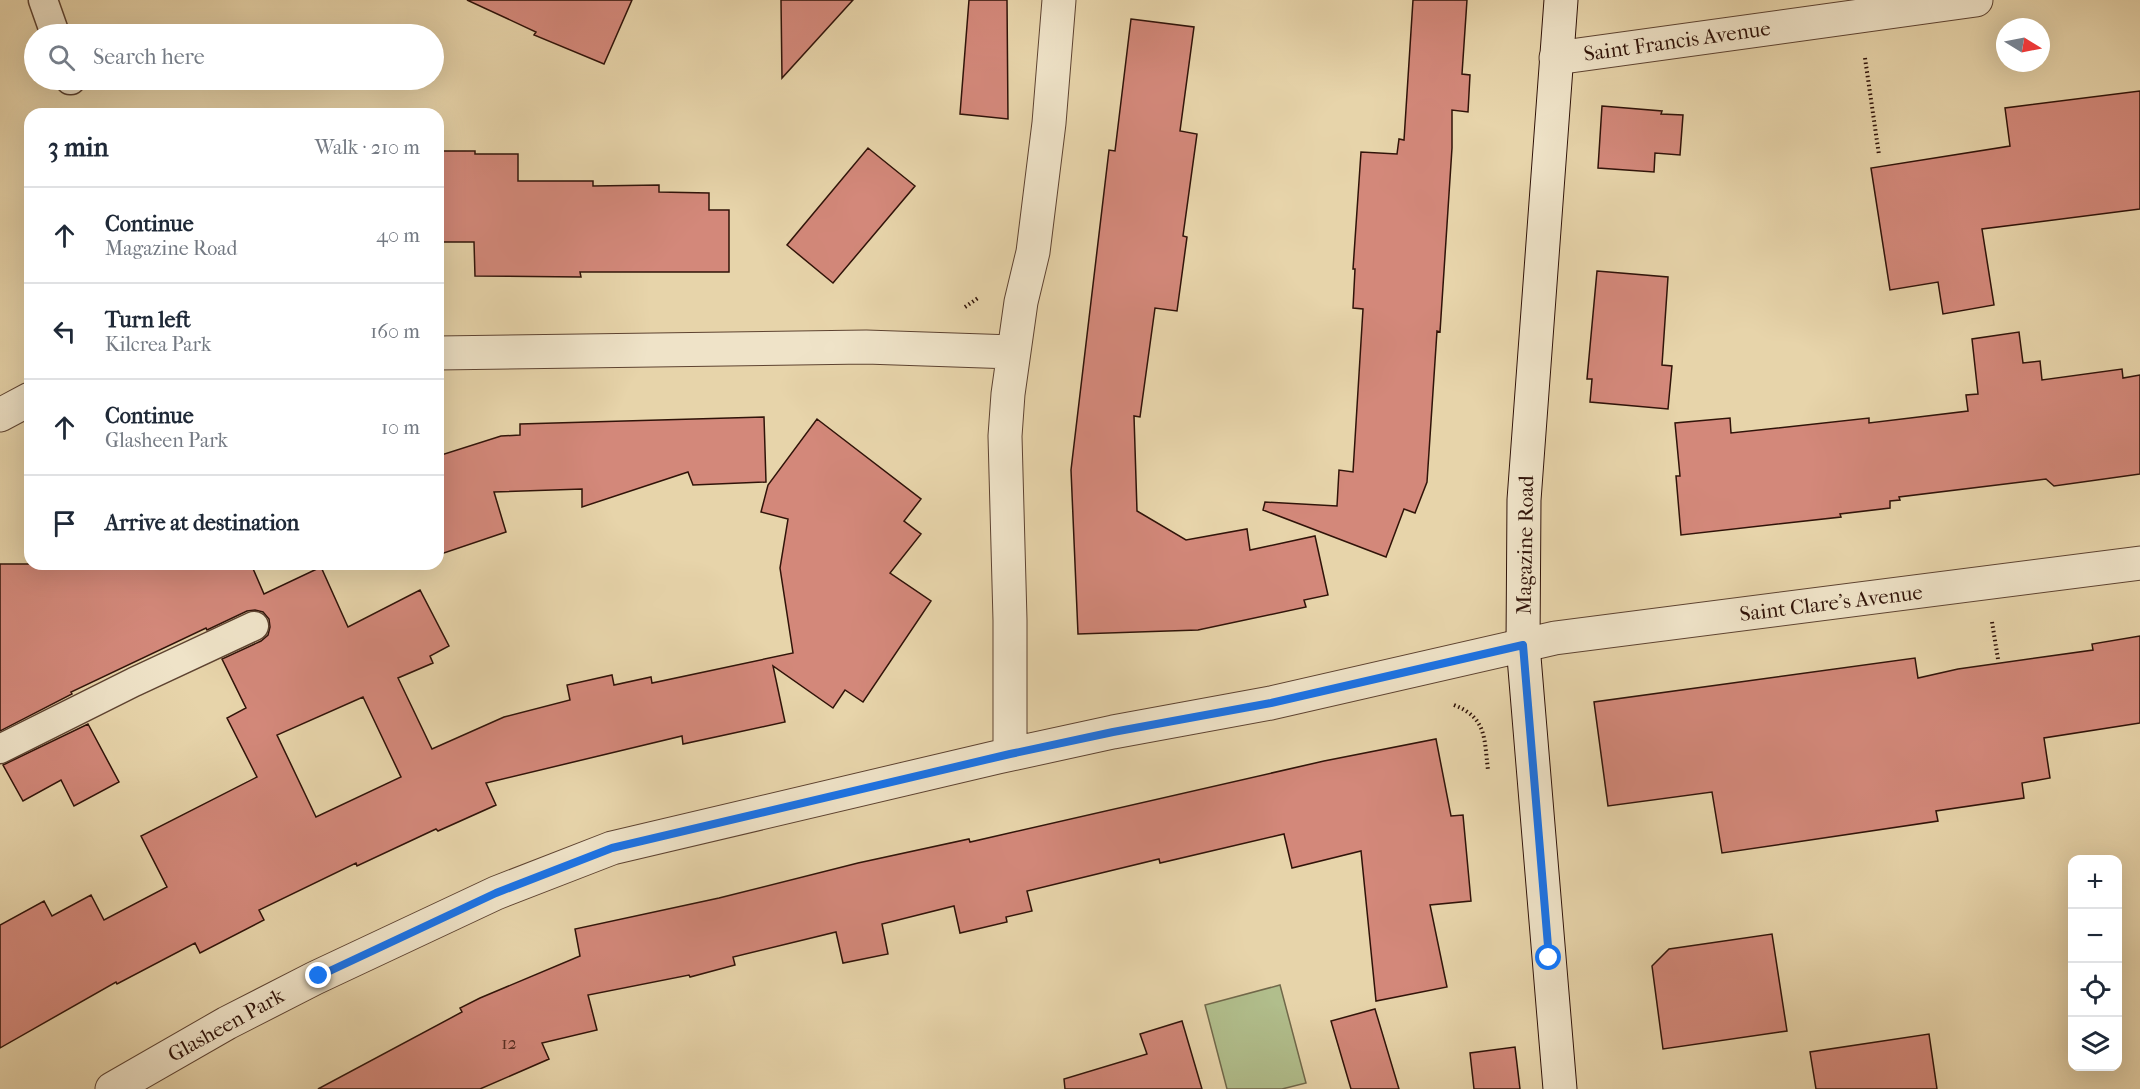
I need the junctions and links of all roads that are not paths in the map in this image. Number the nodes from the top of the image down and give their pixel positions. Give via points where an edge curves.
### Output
1 (44, 0) edge
2 (1059, 0) edge
3 (1561, 0) edge
4 (1976, 0) edge
5 (52, 24) edge
6 (1556, 58) junction
7 (1012, 352) junction
8 (444, 353) edge
9 (24, 402) edge
10 (0, 415) edge
11 (2140, 563) edge
12 (254, 626) dead end
13 (1523, 645) junction
14 (0, 749) edge
15 (1010, 754) junction
16 (112, 1089) edge
17 (1560, 1089) edge

1 - 5 lane
2 - 7 street via 1034,252
3 - 6 street, Magazine Road
4 - 6 street, Saint Francis Avenue
6 - 13 street, Magazine Road via 1524,500
7 - 8 street via 866,346
7 - 15 street via 1005,436
9 - 10 street
11 - 13 street, Saint Clare's Avenue
12 - 14 lane
13 - 15 street, Saint Clare's Avenue via 1271,703
13 - 17 street, Magazine Road
15 - 16 street, Glasheen Park via 612,848 496,893 315,978

